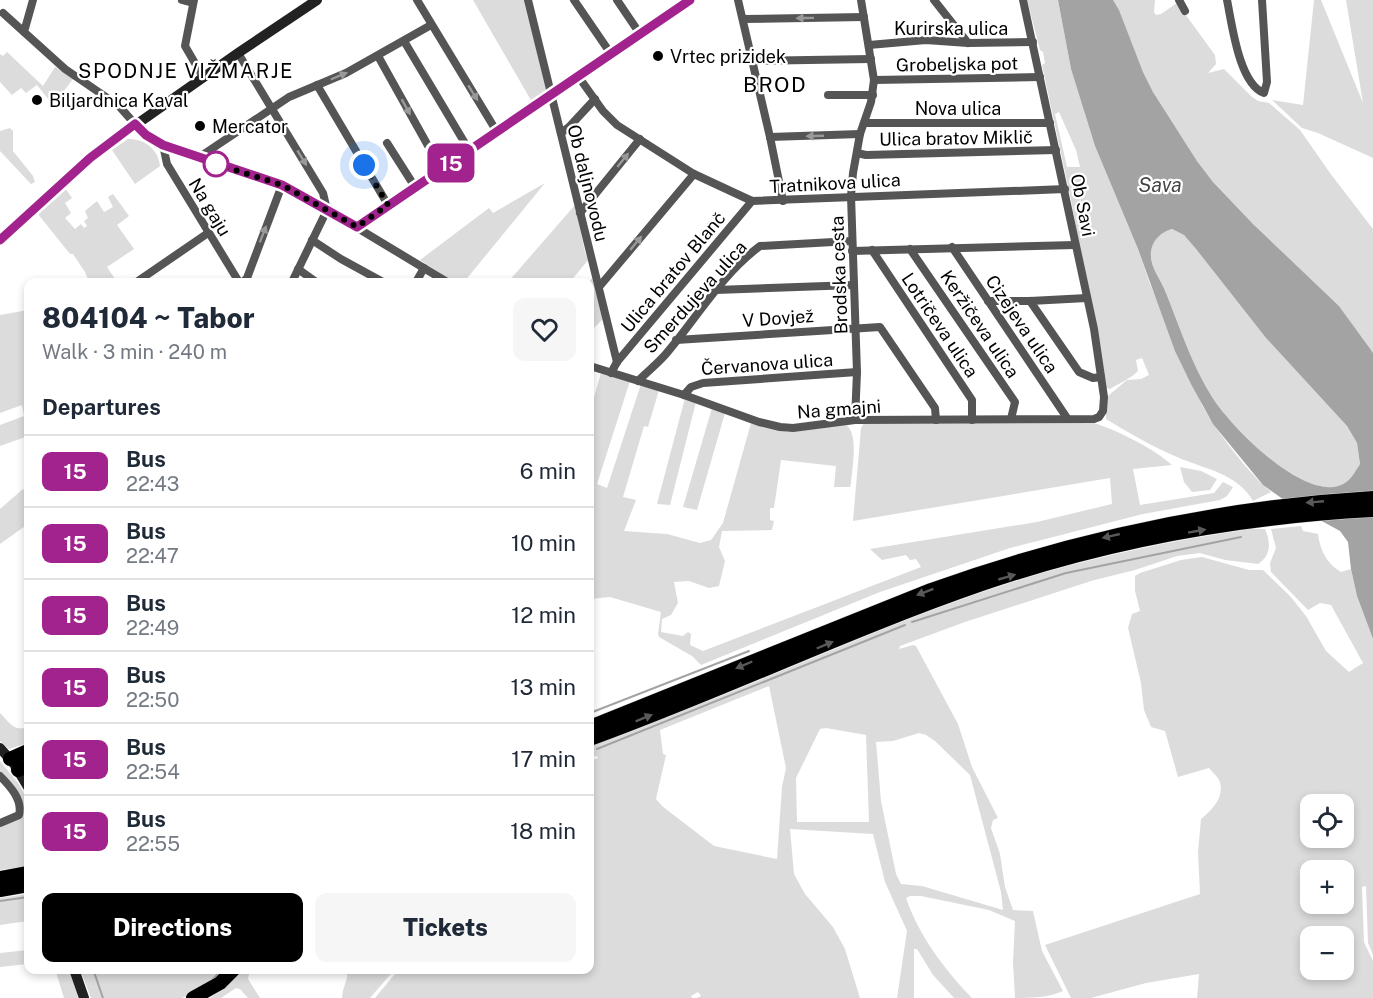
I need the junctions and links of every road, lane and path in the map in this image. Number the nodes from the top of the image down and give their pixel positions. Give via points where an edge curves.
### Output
1 (33, 0) edge
2 (182, 0) edge
3 (317, 0) edge
4 (417, 0) edge
5 (528, 0) edge
6 (574, 0) edge
7 (617, 0) edge
8 (671, 0) edge
9 (690, 0) edge
10 (738, 0) edge
11 (861, 0) edge
12 (934, 0) edge
13 (1023, 0) edge
14 (1179, 0) edge
15 (1227, 0) edge
16 (1262, 0) edge
17 (193, 1) edge
18 (677, 9) junction
19 (1185, 11) dead end
20 (3, 13) dead end
21 (864, 17) junction
22 (743, 19) junction
23 (431, 25) junction
24 (24, 32) junction
25 (640, 34) junction
26 (404, 41) junction
27 (968, 42) junction
28 (1033, 42) junction
29 (869, 45) junction
30 (238, 53) junction
31 (611, 54) junction
32 (378, 56) junction
33 (871, 58) junction
34 (753, 61) junction
35 (578, 76) junction
36 (1040, 76) junction
37 (203, 77) junction
38 (874, 80) junction
39 (317, 86) junction
40 (551, 94) junction
41 (828, 95) dead end
42 (873, 95) junction
43 (595, 99) junction
44 (272, 109) junction
45 (865, 123) junction
46 (1050, 123) junction
47 (135, 124) junction
48 (497, 132) junction
49 (561, 133) junction
50 (860, 134) junction
51 (770, 137) junction
52 (640, 139) junction
53 (387, 143) dead end
54 (163, 145) junction
55 (469, 150) junction
56 (1056, 150) junction
57 (857, 153) junction
58 (198, 158) junction
59 (441, 169) junction
60 (694, 174) junction
61 (282, 185) junction
62 (415, 187) junction
63 (1065, 189) junction
64 (851, 196) junction
65 (752, 201) junction
66 (783, 201) junction
67 (388, 205) junction
68 (327, 210) junction
69 (580, 213) junction
70 (357, 227) junction
71 (208, 233) junction
72 (0, 240) edge
73 (312, 240) junction
74 (851, 241) junction
75 (1075, 245) junction
76 (952, 247) junction
77 (910, 249) junction
78 (872, 250) junction
79 (852, 251) junction
80 (424, 268) junction
81 (298, 269) junction
82 (142, 278) edge
83 (238, 278) edge
84 (247, 278) edge
85 (294, 278) edge
86 (310, 278) edge
87 (376, 278) edge
88 (419, 278) edge
89 (440, 278) edge
90 (854, 285) junction
91 (598, 287) junction
92 (716, 290) junction
93 (1087, 298) junction
94 (987, 301) junction
95 (1030, 301) junction
96 (856, 328) junction
97 (676, 340) junction
98 (617, 362) junction
99 (594, 367) edge
100 (856, 372) junction
101 (611, 373) junction
102 (1101, 377) junction
103 (638, 381) junction
104 (684, 395) junction
105 (1099, 417) joint
106 (1067, 418) junction
107 (1011, 419) junction
108 (855, 420) junction
109 (936, 420) junction
110 (972, 420) junction
111 (1373, 498) edge
112 (1373, 510) edge
113 (1255, 515) junction
114 (594, 725) edge
115 (594, 737) edge
116 (0, 748) edge
117 (19, 765) edge
118 (0, 776) edge
119 (0, 824) edge
120 (24, 874) edge
121 (0, 878) edge
122 (24, 886) edge
123 (0, 890) edge
124 (76, 974) edge
125 (229, 974) edge
126 (84, 998) edge
127 (193, 998) edge

1 - 24 street
2 - 17 street
3 - 30 main road
4 - 23 street
5 - 40 street, Ob daljnovodu
6 - 31 street
7 - 25 street
8 - 18 street
9 - 18 street
10 - 22 street
11 - 21 street, Brodska cesta
12 - 27 street
13 - 28 street, Ob Savi
14 - 19 street
15 - 16 street via 1239,56 1249,78 1262,92 1266,91
17 - 37 street via 184,46
18 - 25 street
20 - 24 street
21 -> 22 street
21 - 29 street, Brodska cesta
22 - 34 street
23 - 26 street
23 -> 48 street
24 - 47 street via 65,69 119,106
25 - 31 street
26 - 32 street
26 - 55 street
27 - 28 street, Kurirska ulica
27 - 29 street, Kurirska ulica via 926,40
28 - 36 street, Ob Savi
29 - 33 street, Brodska cesta
30 - 37 main road
30 - 44 street
31 - 35 street
39 -> 32 street
32 -> 59 street
33 - 34 street
33 - 38 street, Brodska cesta
34 - 51 street
35 - 40 street
35 - 43 street, Tratnikova ulica
36 - 38 street, Grobeljska pot
36 - 46 street, Ob Savi
37 - 47 main road
38 - 42 street, Brodska cesta
39 - 44 street
39 - 67 street
40 - 48 street
40 - 49 street, Ob daljnovodu
41 - 42 street
42 - 45 street, Brodska cesta
43 - 49 street
43 - 52 street, Tratnikova ulica via 616,125
44 - 58 street
44 -> 68 street via 322,193
45 - 46 street, Nova ulica
45 - 50 street, Brodska cesta
46 - 56 street, Ob Savi
47 - 54 street
47 - 72 main road via 90,158
48 - 55 street
49 - 69 street, Ob daljnovodu
50 -> 51 street
50 - 57 street, Brodska cesta
51 - 66 street
52 - 60 street, Tratnikova ulica
69 -> 52 street
53 - 62 street
54 - 58 street
54 - 71 street, Na gaju via 166,164
55 - 59 street
56 - 57 street, Ulica bratov Miklič
56 - 63 street, Ob Savi
57 - 64 street, Brodska cesta
58 - 61 street
59 - 62 street
60 - 65 street, Tratnikova ulica
91 -> 60 street
61 - 68 street
84 -> 61 street, Na gaju
62 - 67 street
63 - 64 street, Tratnikova ulica
63 - 75 street, Ob Savi
64 - 66 street, Tratnikova ulica
64 - 74 street, Brodska cesta
65 - 66 street, Tratnikova ulica
65 - 98 street, Ulica bratov Blanč
67 - 70 street
68 - 70 street
68 - 73 street
69 - 91 street, Ob daljnovodu
70 - 80 street
71 - 82 street
71 - 83 street, Na gaju
73 - 81 street
73 - 87 street
74 - 79 street, Brodska cesta
74 - 92 street, Smerdujeva ulica via 760,246
75 - 76 street
75 - 93 street, Ob Savi
76 - 77 street
76 - 94 street, Cizejeva ulica
77 - 78 street
77 - 107 street, Keržičeva ulica via 1015,402
78 - 79 street
78 - 110 street, Lotričeva ulica via 972,400
79 - 90 street, Brodska cesta
80 - 88 street
80 - 89 street
81 - 85 street
81 - 86 street
90 - 92 street
90 - 96 street, Brodska cesta
91 - 98 street, Ob daljnovodu
92 - 97 street, Smerdujeva ulica
93 - 95 street
93 - 102 street, Ob Savi
94 - 95 street
94 - 106 street, Cizejeva ulica
95 - 102 street via 1078,372
96 - 97 street, V Dovjež
96 - 100 street, Brodska cesta
96 - 109 street, V Dovjež via 880,327 935,408
97 - 103 street, Smerdujeva ulica
98 - 101 street
99 - 101 street, Na gmajni
100 - 104 street, Červanova ulica via 703,383 691,387
100 - 108 street, Brodska cesta
101 - 103 street, Na gmajni
102 - 105 street, Ob Savi via 1104,403
103 - 104 street, Na gmajni
104 - 108 street, Na gmajni via 780,427
105 - 106 street, Na gmajni
106 - 107 street, Na gmajni
107 - 110 street, Na gmajni
108 - 109 street, Na gmajni
109 - 110 street, Na gmajni
111 -> 113 highway
112 - 113 highway
113 -> 114 highway via 1147,528 980,572
115 -> 113 highway via 984,584
116 - 117 main road
118 - 119 street via 15,794 20,809 19,815
120 - 121 highway
122 - 123 highway
124 - 126 main road
125 - 127 highway

